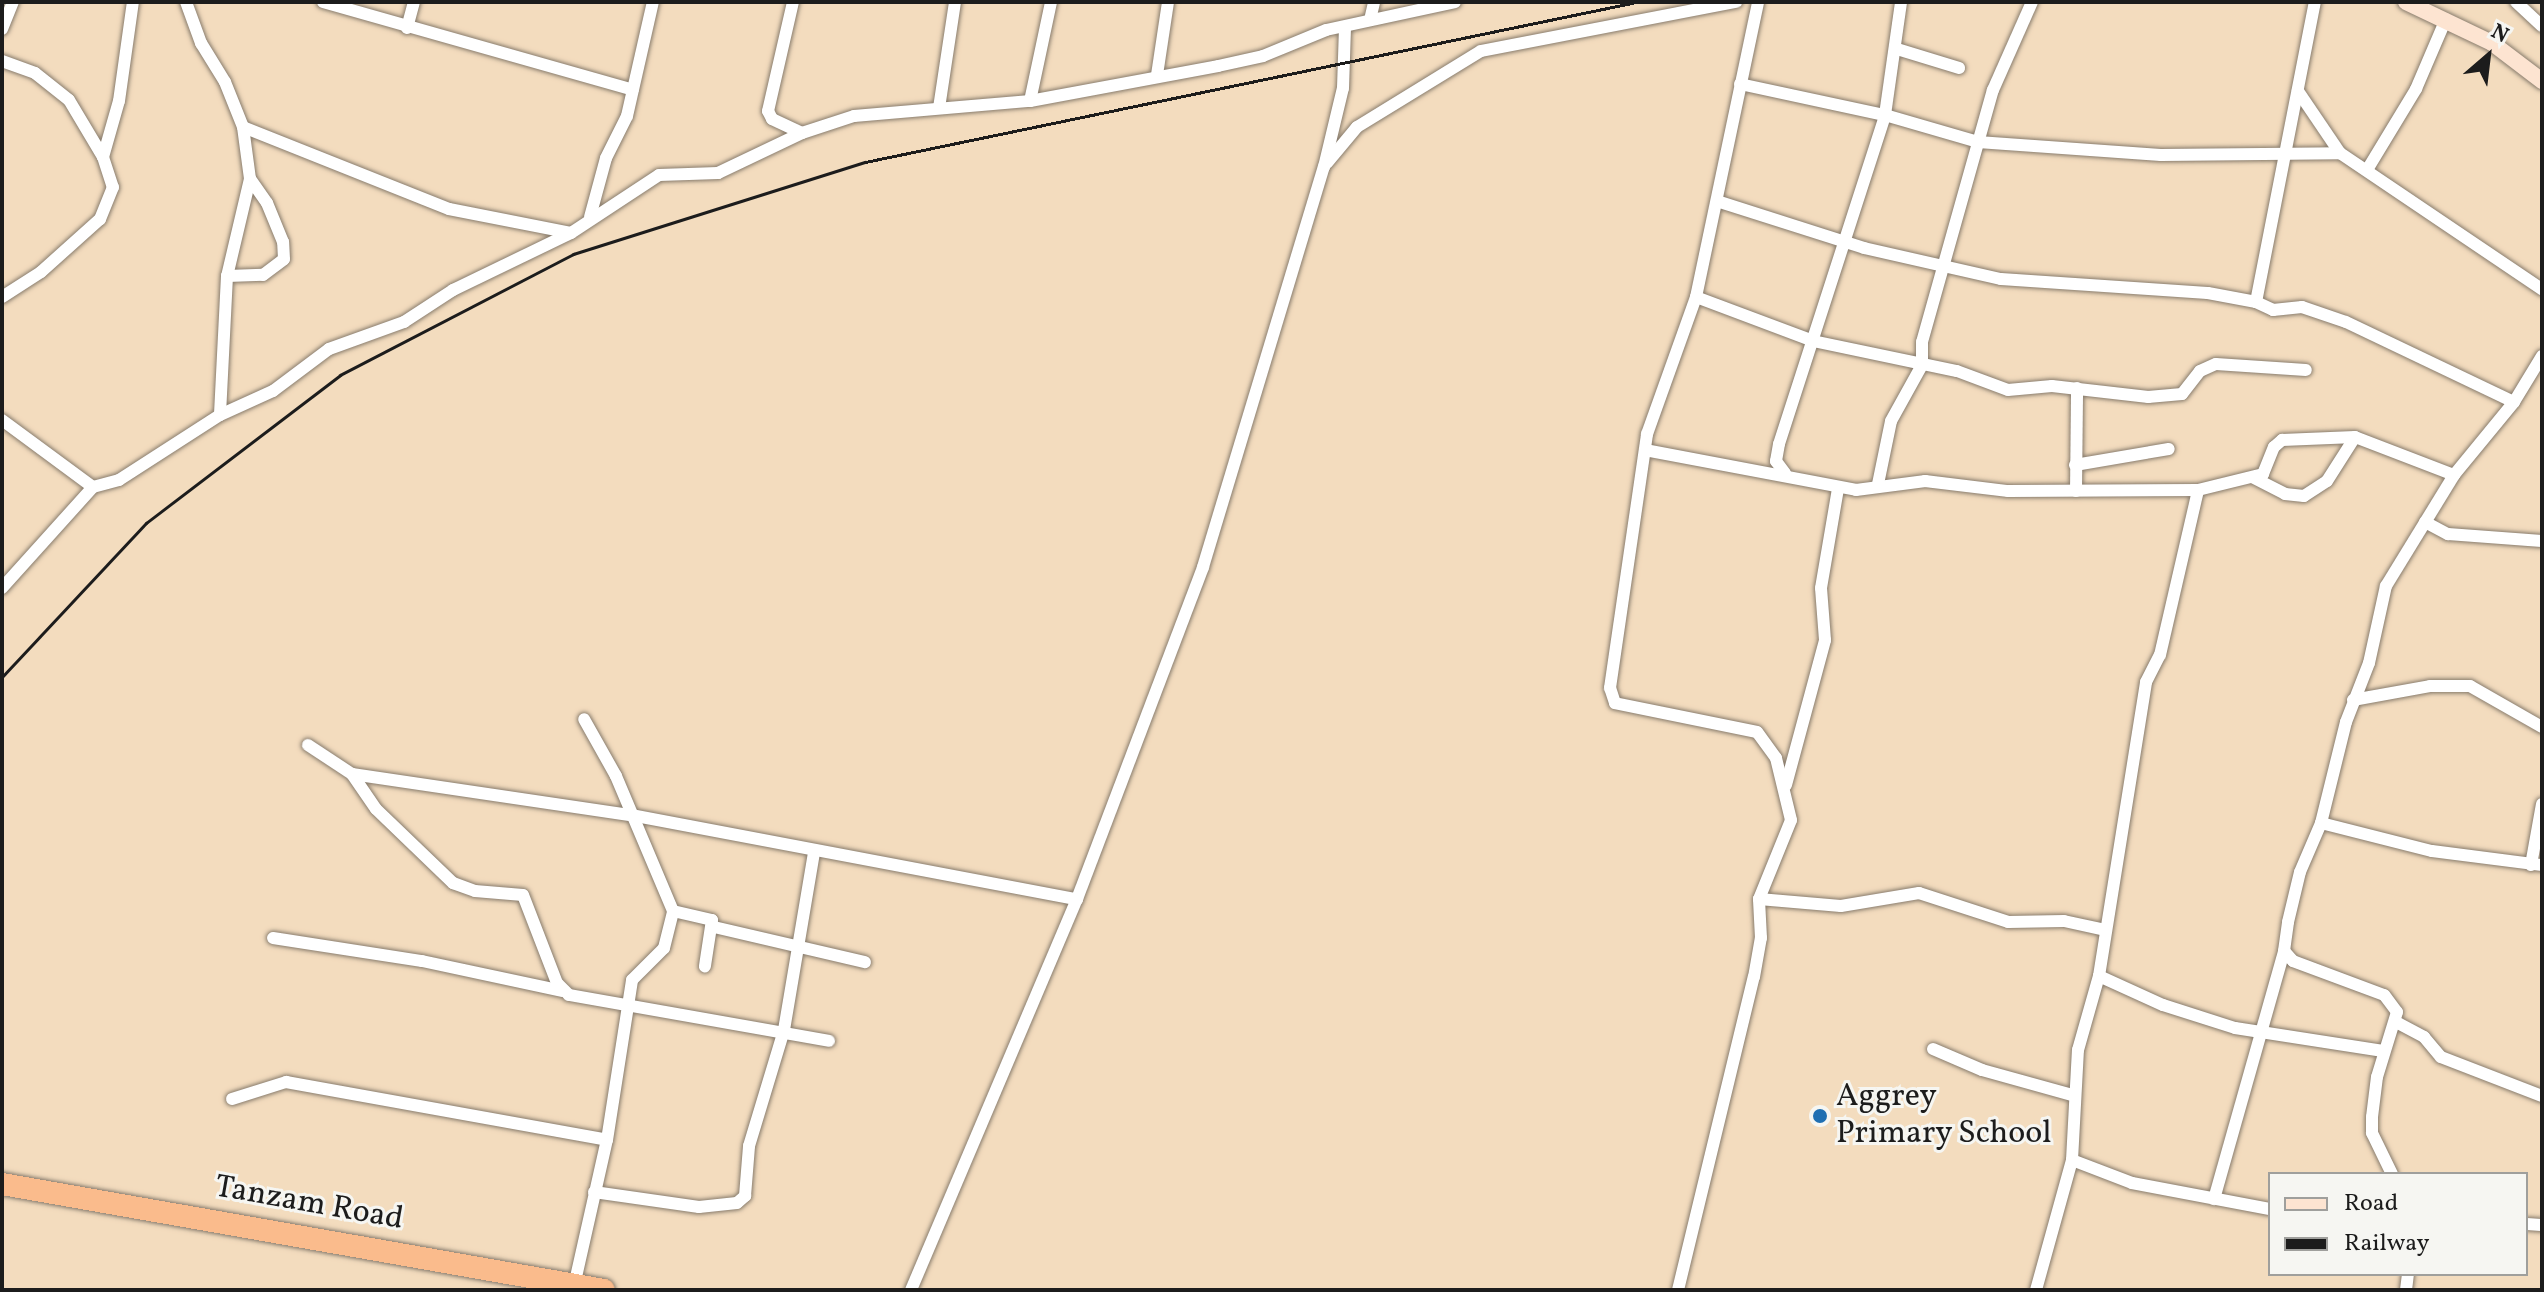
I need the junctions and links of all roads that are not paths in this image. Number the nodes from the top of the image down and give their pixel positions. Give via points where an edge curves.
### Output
1 (13, 2) edge
2 (133, 2) edge
3 (186, 2) edge
4 (323, 2) edge
5 (414, 2) edge
6 (653, 2) edge
7 (793, 2) edge
8 (955, 2) edge
9 (1051, 2) edge
10 (1168, 2) edge
11 (1374, 2) edge
12 (1455, 2) edge
13 (1736, 2) edge
14 (1758, 2) edge
15 (1901, 2) edge
16 (2032, 2) edge
17 (2315, 2) edge
18 (2406, 2) edge
19 (2516, 2) edge
20 (2446, 19) junction
21 (1370, 20) junction
22 (2542, 26) edge
23 (407, 28) junction
24 (2, 29) edge
25 (1345, 29) junction
26 (1897, 49) junction
27 (2, 61) edge
28 (1959, 68) dead end
29 (1157, 75) junction
30 (2542, 81) edge
31 (1740, 84) junction
32 (633, 90) junction
33 (2298, 91) junction
34 (1030, 101) junction
35 (939, 108) junction
36 (1885, 115) junction
37 (243, 127) junction
38 (802, 133) junction
39 (1978, 142) junction
40 (2287, 151) junction
41 (2340, 153) junction
42 (103, 157) junction
43 (1324, 167) junction
44 (2367, 170) junction
45 (250, 179) junction
46 (1717, 201) junction
47 (590, 217) junction
48 (571, 233) junction
49 (1847, 240) junction
50 (1943, 262) junction
51 (227, 276) junction
52 (2542, 289) edge
53 (2, 297) edge
54 (1696, 297) junction
55 (2256, 302) junction
56 (1813, 341) junction
57 (2542, 356) edge
58 (1922, 365) junction
59 (2306, 370) dead end
60 (2077, 388) junction
61 (2514, 402) junction
62 (220, 415) junction
63 (2, 420) edge
64 (2355, 437) junction
65 (2169, 449) dead end
66 (1645, 450) junction
67 (2075, 465) junction
68 (1785, 473) junction
69 (2454, 475) junction
70 (2254, 478) junction
71 (1878, 484) junction
72 (93, 487) junction
73 (1838, 489) junction
74 (2198, 490) junction
75 (2076, 491) junction
76 (2425, 522) junction
77 (2542, 541) edge
78 (2, 588) edge
79 (2353, 700) junction
80 (584, 719) dead end
81 (2542, 727) edge
82 (308, 745) dead end
83 (352, 774) junction
84 (1786, 785) junction
85 (2542, 804) edge
86 (631, 815) junction
87 (2321, 823) junction
88 (814, 853) junction
89 (2537, 865) edge
90 (1077, 899) junction
91 (1759, 899) junction
92 (673, 911) junction
93 (714, 927) junction
94 (2106, 930) junction
95 (273, 938) dead end
96 (796, 946) junction
97 (2284, 951) junction
98 (865, 962) dead end
99 (705, 966) dead end
100 (2099, 976) junction
101 (562, 991) junction
102 (629, 1006) junction
103 (2396, 1022) junction
104 (784, 1030) junction
105 (2260, 1033) junction
106 (829, 1041) dead end
107 (1933, 1049) dead end
108 (2383, 1051) junction
109 (2072, 1095) junction
110 (2542, 1096) edge
111 (232, 1099) dead end
112 (607, 1140) junction
113 (2072, 1160) junction
114 (2391, 1172) edge
115 (2, 1184) edge
116 (594, 1192) junction
117 (2214, 1199) junction
118 (2268, 1209) edge
119 (574, 1286) junction
120 (604, 1290) edge
121 (911, 1290) edge
122 (1678, 1290) edge
123 (2036, 1290) edge

1 - 24 street
2 - 42 street via 119,101
3 - 37 street
4 - 23 street
5 - 23 street
6 - 32 street
7 - 38 street via 768,111 772,119
8 - 35 street
9 - 34 street
10 - 29 street
11 - 21 street
12 - 21 street
13 - 43 street via 1481,51 1357,127
14 - 31 street
15 - 26 street
16 - 39 street via 1993,90
17 - 33 street
18 - 20 street
19 - 22 street
20 - 30 street via 2492,43
20 - 44 street via 2416,89
21 - 25 street
23 - 32 street
25 - 29 street via 1326,30 1263,56
25 - 43 street via 1343,88
26 - 28 street
26 - 36 street
27 - 42 street via 35,73 69,100
29 - 34 street
31 - 36 street
31 - 46 street
32 - 47 street via 623,127 601,170
33 - 40 street
33 - 41 street
34 - 35 street
35 - 38 street via 854,116
36 - 39 street
36 - 49 street
37 - 45 street
37 - 48 street via 449,209
38 - 47 street via 718,173 659,175
39 - 40 street via 2161,155
39 - 50 street
40 - 41 street
40 - 55 street
41 - 44 street
42 - 53 street via 112,194 100,219 41,272
43 - 90 street via 1203,567
44 - 52 street
45 - 51 street
45 - 51 street via 267,203 284,259 263,275
46 - 49 street
46 - 54 street
47 - 48 street
48 - 62 street via 453,290 404,322 329,349 273,391
49 - 50 street
49 - 56 street
50 - 55 street via 2001,279 2208,293
50 - 58 street via 1922,342
51 - 62 street
54 - 56 street
54 - 66 street via 1654,407
55 - 61 street via 2273,310 2302,307 2346,322
56 - 58 street
56 - 68 street via 1779,444 1776,461
57 - 61 street
58 - 60 street via 2008,390
58 - 71 street via 1891,421
59 - 60 street via 2216,364 2200,371 2182,394 2165,396
60 - 67 street
61 - 69 street
62 - 72 street via 119,480
63 - 72 street
64 - 69 street
64 - 70 street via 2282,440 2266,471
64 - 70 street via 2327,481 2304,496 2285,494
65 - 67 street
66 - 68 street
66 - 84 street via 1610,698 1757,732 1776,758
67 - 75 street
68 - 73 street
69 - 76 street
70 - 74 street
71 - 73 street
71 - 75 street via 1925,481 2008,491
72 - 78 street
73 - 84 street via 1821,588 1825,640
74 - 75 street
74 - 94 street via 2160,655 2146,682
76 - 77 street via 2459,536
76 - 79 street via 2386,586 2369,663
79 - 81 street via 2430,686 2470,686
79 - 87 street
80 - 86 street
82 - 83 street
83 - 86 street
83 - 101 street via 376,809 453,883 475,891 523,895
84 - 91 street via 1791,820
85 - 89 street
86 - 88 street
86 - 92 street
87 - 89 street via 2432,851
87 - 97 street via 2300,872
88 - 90 street via 947,872
88 - 96 street
90 - 121 street
91 - 94 street via 1841,906 1919,893 2008,922 2064,921
91 - 122 street via 1761,938 1754,977
92 - 93 street via 709,918
92 - 102 street via 664,948 634,976
93 - 96 street
93 - 99 street
94 - 100 street
95 - 101 street via 422,961
96 - 98 street
96 - 104 street
97 - 103 street via 2293,961 2384,995 2397,1012
97 - 105 street
100 - 105 street via 2163,1005
100 - 109 street via 2078,1050
101 - 102 street
102 - 104 street
102 - 112 street
103 - 108 street
103 - 110 street via 2424,1037 2441,1057
104 - 106 street
104 - 116 street via 749,1146 745,1196 737,1203 699,1207
105 - 108 street
105 - 117 street
107 - 109 street via 1982,1070
108 - 114 street via 2372,1133
109 - 113 street
111 - 112 street via 286,1082
112 - 116 street
113 - 117 street via 2132,1183
113 - 123 street
115 - 119 highway, Tanzam Road
116 - 119 street
117 - 118 street
119 - 120 highway, Tanzam Road

